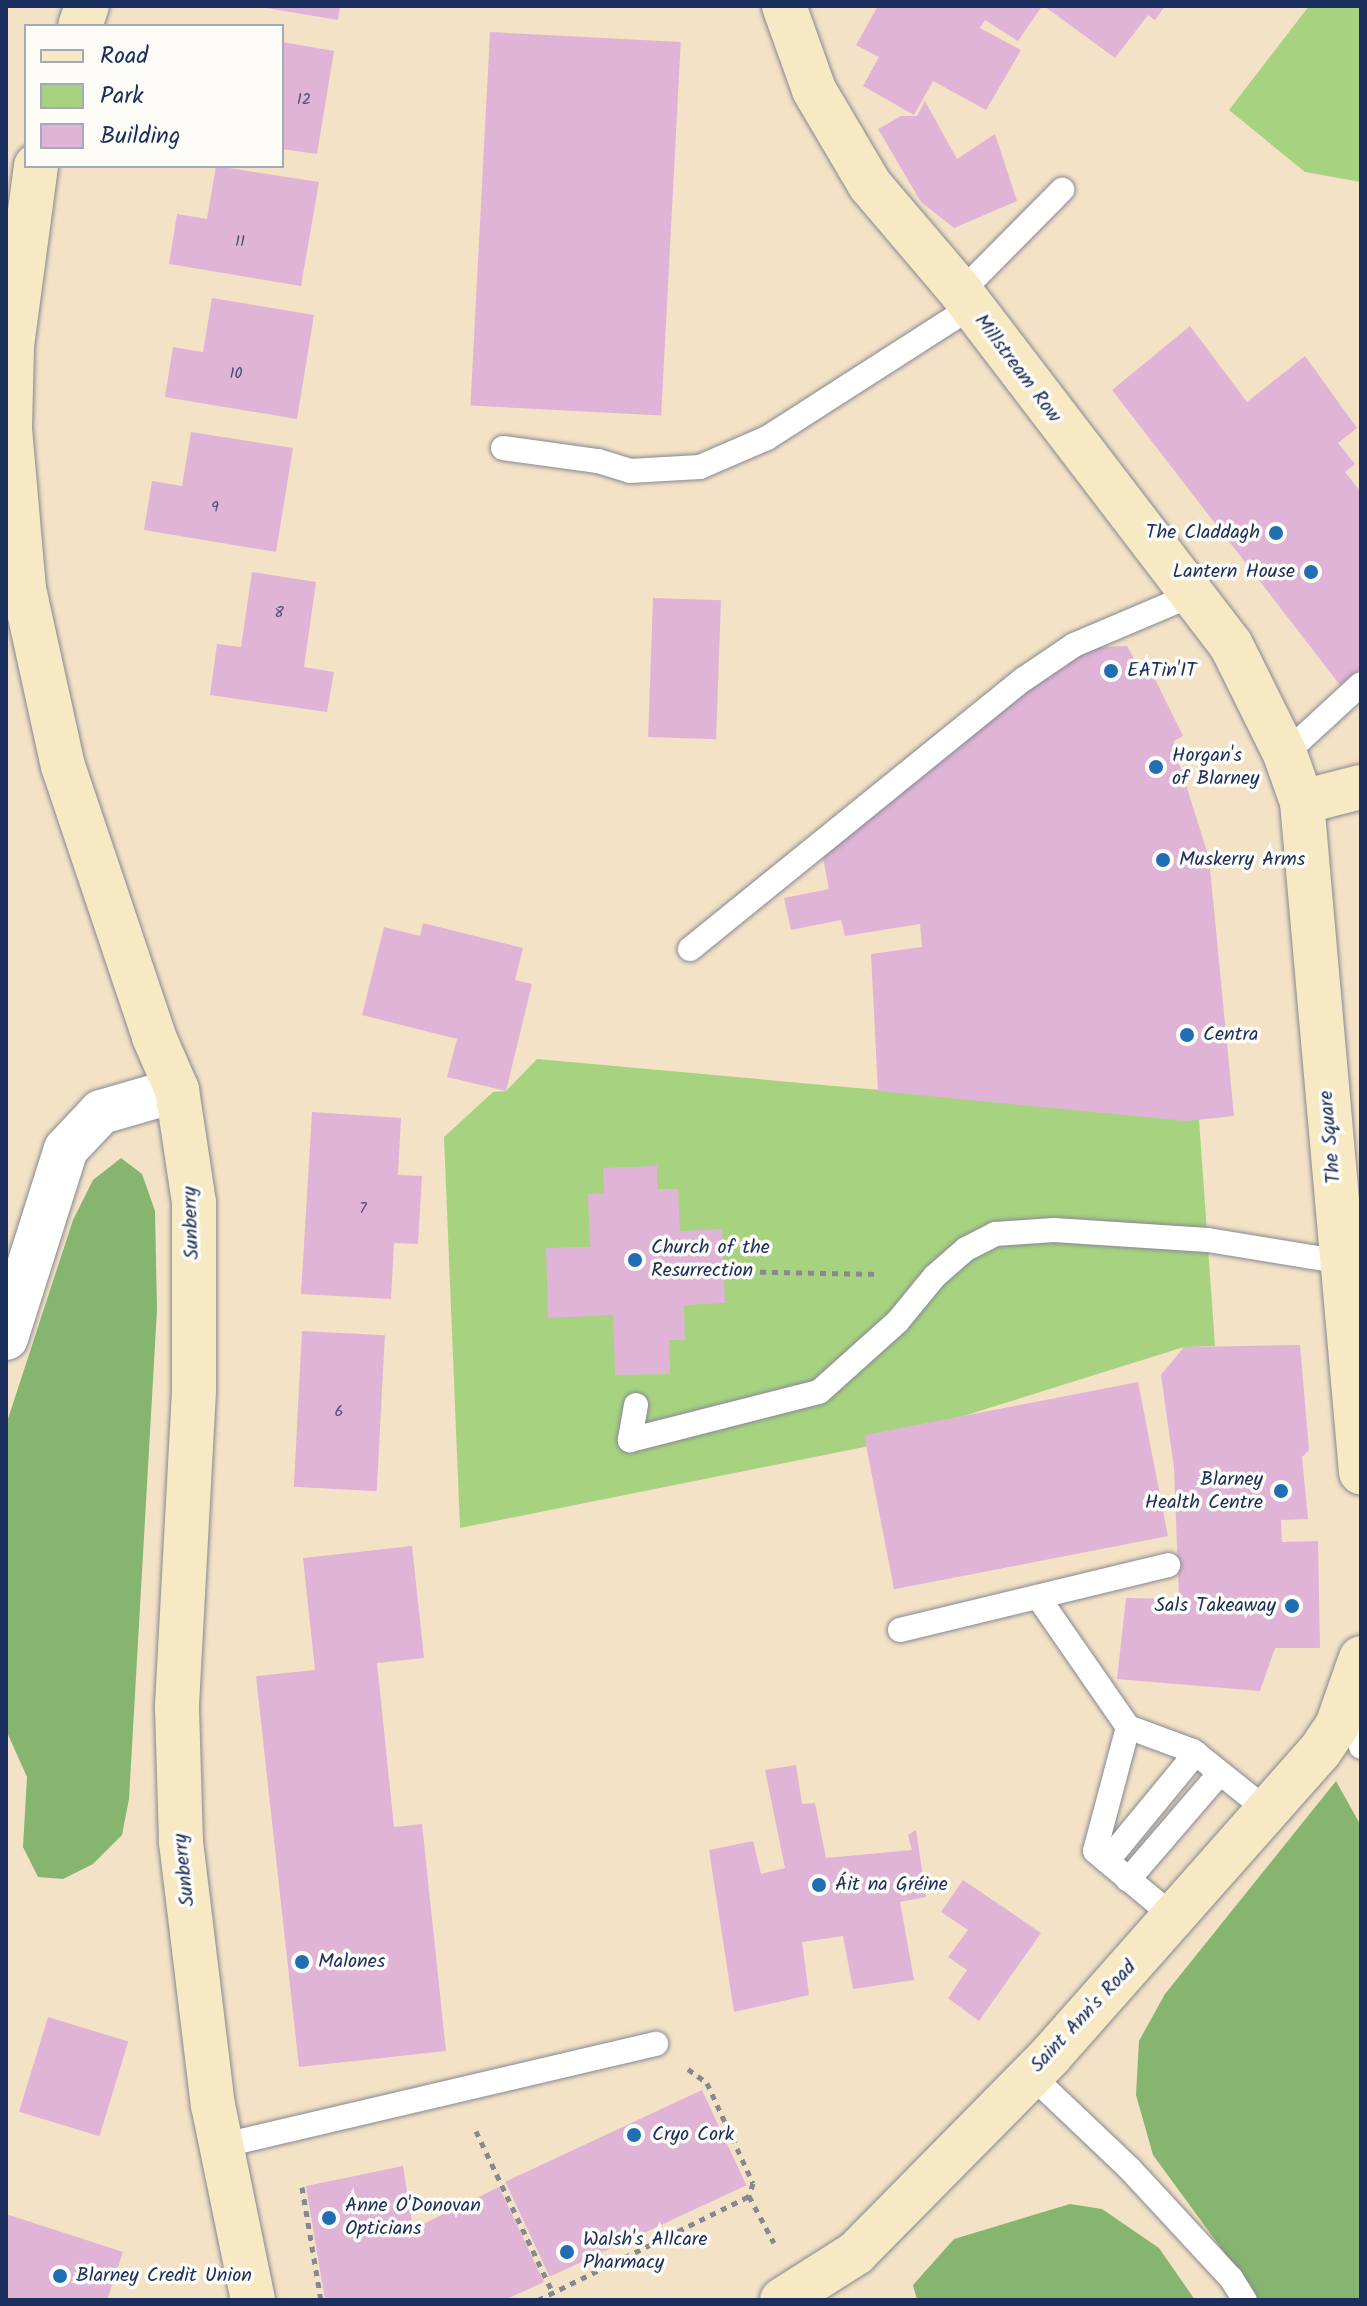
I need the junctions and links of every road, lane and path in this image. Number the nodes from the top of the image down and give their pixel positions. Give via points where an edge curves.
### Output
1 (784, 6) edge
2 (36, 168) edge
3 (1062, 190) dead end
4 (966, 299) junction
5 (503, 448) dead end
6 (1192, 595) junction
7 (1361, 684) edge
8 (1278, 738) junction
9 (1361, 787) edge
10 (1302, 802) junction
11 (690, 949) dead end
12 (177, 1090) junction
13 (1342, 1262) junction
14 (724, 1271) dead end
15 (935, 1276) junction
16 (6, 1338) edge
17 (636, 1405) dead end
18 (1361, 1472) edge
19 (1168, 1565) dead end
20 (1038, 1597) junction
21 (900, 1630) dead end
22 (1357, 1684) edge
23 (1128, 1727) junction
24 (1361, 1747) edge
25 (1196, 1753) junction
26 (1220, 1773) junction
27 (1267, 1810) junction
28 (1107, 1861) junction
29 (1128, 1880) junction
30 (1175, 1918) junction
31 (656, 2044) joint
32 (1031, 2075) junction
33 (457, 2091) junction
34 (220, 2146) junction
35 (302, 2187) dead end
36 (749, 2196) junction
37 (553, 2293) junction
38 (790, 2295) edge
39 (253, 2300) edge
40 (321, 2300) edge
41 (538, 2300) edge
42 (1245, 2300) edge

1 - 4 street, Millstream Row via 814,90 870,185
2 - 12 street, Sunberry via 12,347 10,429 24,589 63,766 154,1037
3 - 4 lane
4 - 5 lane via 767,438 700,467 630,471 598,461
4 - 6 street, Millstream Row
6 - 8 street, Millstream Row via 1231,645
6 - 11 lane via 1074,645 1024,679
7 - 8 lane
8 - 10 street, The Square
9 - 10 street
10 - 13 street, The Square
12 - 16 street via 101,1112 66,1149
12 - 34 street, Sunberry via 194,1202 194,1391 177,1708 181,1842
13 - 15 lane via 1208,1240 1054,1230 995,1234 966,1249
13 - 18 street, The Square
14 - 15 path
15 - 17 lane via 898,1321 819,1392 630,1440
19 - 20 lane
20 - 21 lane
20 - 23 lane
22 - 24 lane
22 - 27 street, Saint Ann's Road via 1320,1751
23 - 25 lane
23 - 28 lane via 1095,1851
25 - 26 lane
25 - 28 lane
26 - 27 lane
26 - 29 lane
27 - 30 street, Saint Ann's Road
28 - 29 lane
29 - 30 lane
30 - 32 street, Saint Ann's Road
31 - 33 lane
31 - 36 path via 707,2083 753,2183
32 - 38 street, Saint Ann's Road via 856,2253
32 - 42 lane via 1129,2168 1231,2278
33 - 34 lane
33 - 37 path
34 - 39 street, Sunberry
35 - 40 path
36 - 37 path
36 - 38 path
37 - 41 path

